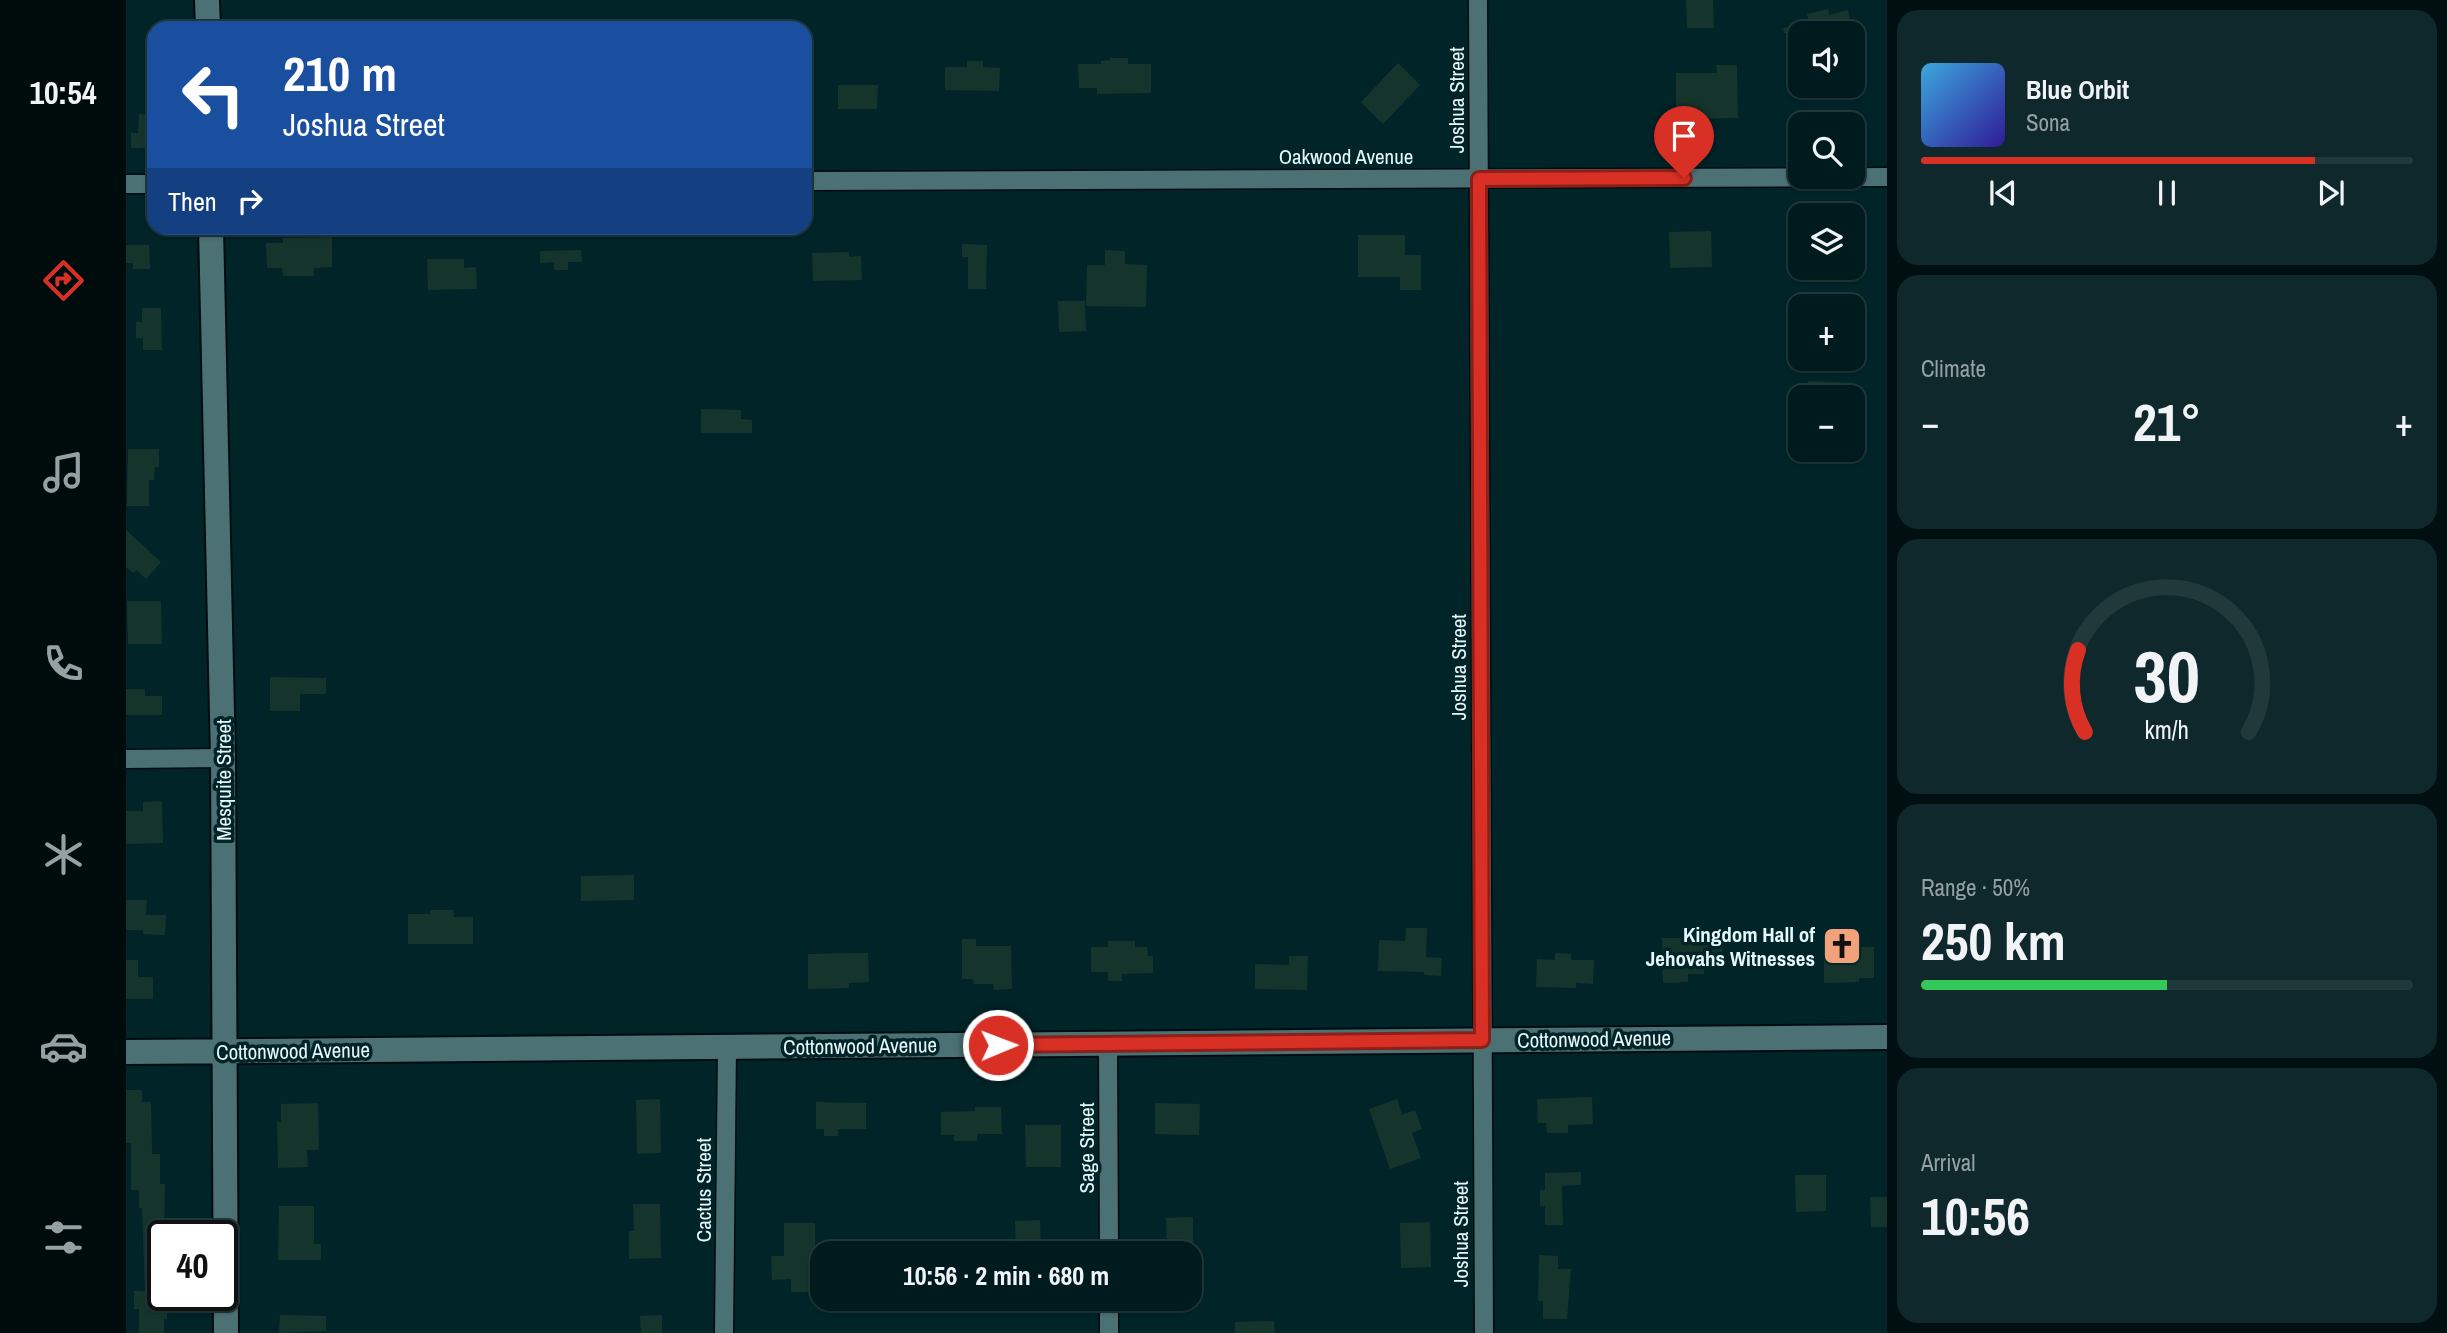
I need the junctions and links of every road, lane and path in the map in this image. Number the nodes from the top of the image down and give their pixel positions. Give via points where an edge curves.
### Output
1 (207, 0) edge
2 (1478, 0) edge
3 (208, 21) edge
4 (1887, 177) edge
5 (1479, 179) junction
6 (812, 181) edge
7 (126, 184) edge
8 (147, 184) edge
9 (211, 235) edge
10 (223, 758) junction
11 (126, 759) edge
12 (1887, 1037) edge
13 (1482, 1040) junction
14 (1108, 1044) junction
15 (727, 1047) junction
16 (223, 1051) junction
17 (126, 1052) edge
18 (1109, 1241) edge
19 (1109, 1311) edge
20 (226, 1333) edge
21 (724, 1333) edge
22 (1110, 1333) edge
23 (1484, 1333) edge

1 - 3 street
2 - 5 street, Joshua Street
4 - 5 street, Oakwood Avenue
5 - 6 street, Oakwood Avenue
5 - 13 street, Joshua Street
7 - 8 street
9 - 10 street, Mesquite Street
10 - 11 street
10 - 16 street, Mesquite Street
12 - 13 street, Cottonwood Avenue
13 - 14 street, Cottonwood Avenue
13 - 23 street, Joshua Street
14 - 15 street, Cottonwood Avenue
14 - 18 street, Sage Street
15 - 16 street, Cottonwood Avenue
15 - 21 street, Cactus Street
16 - 17 street, Cottonwood Avenue
16 - 20 street, Mesquite Street
19 - 22 street

